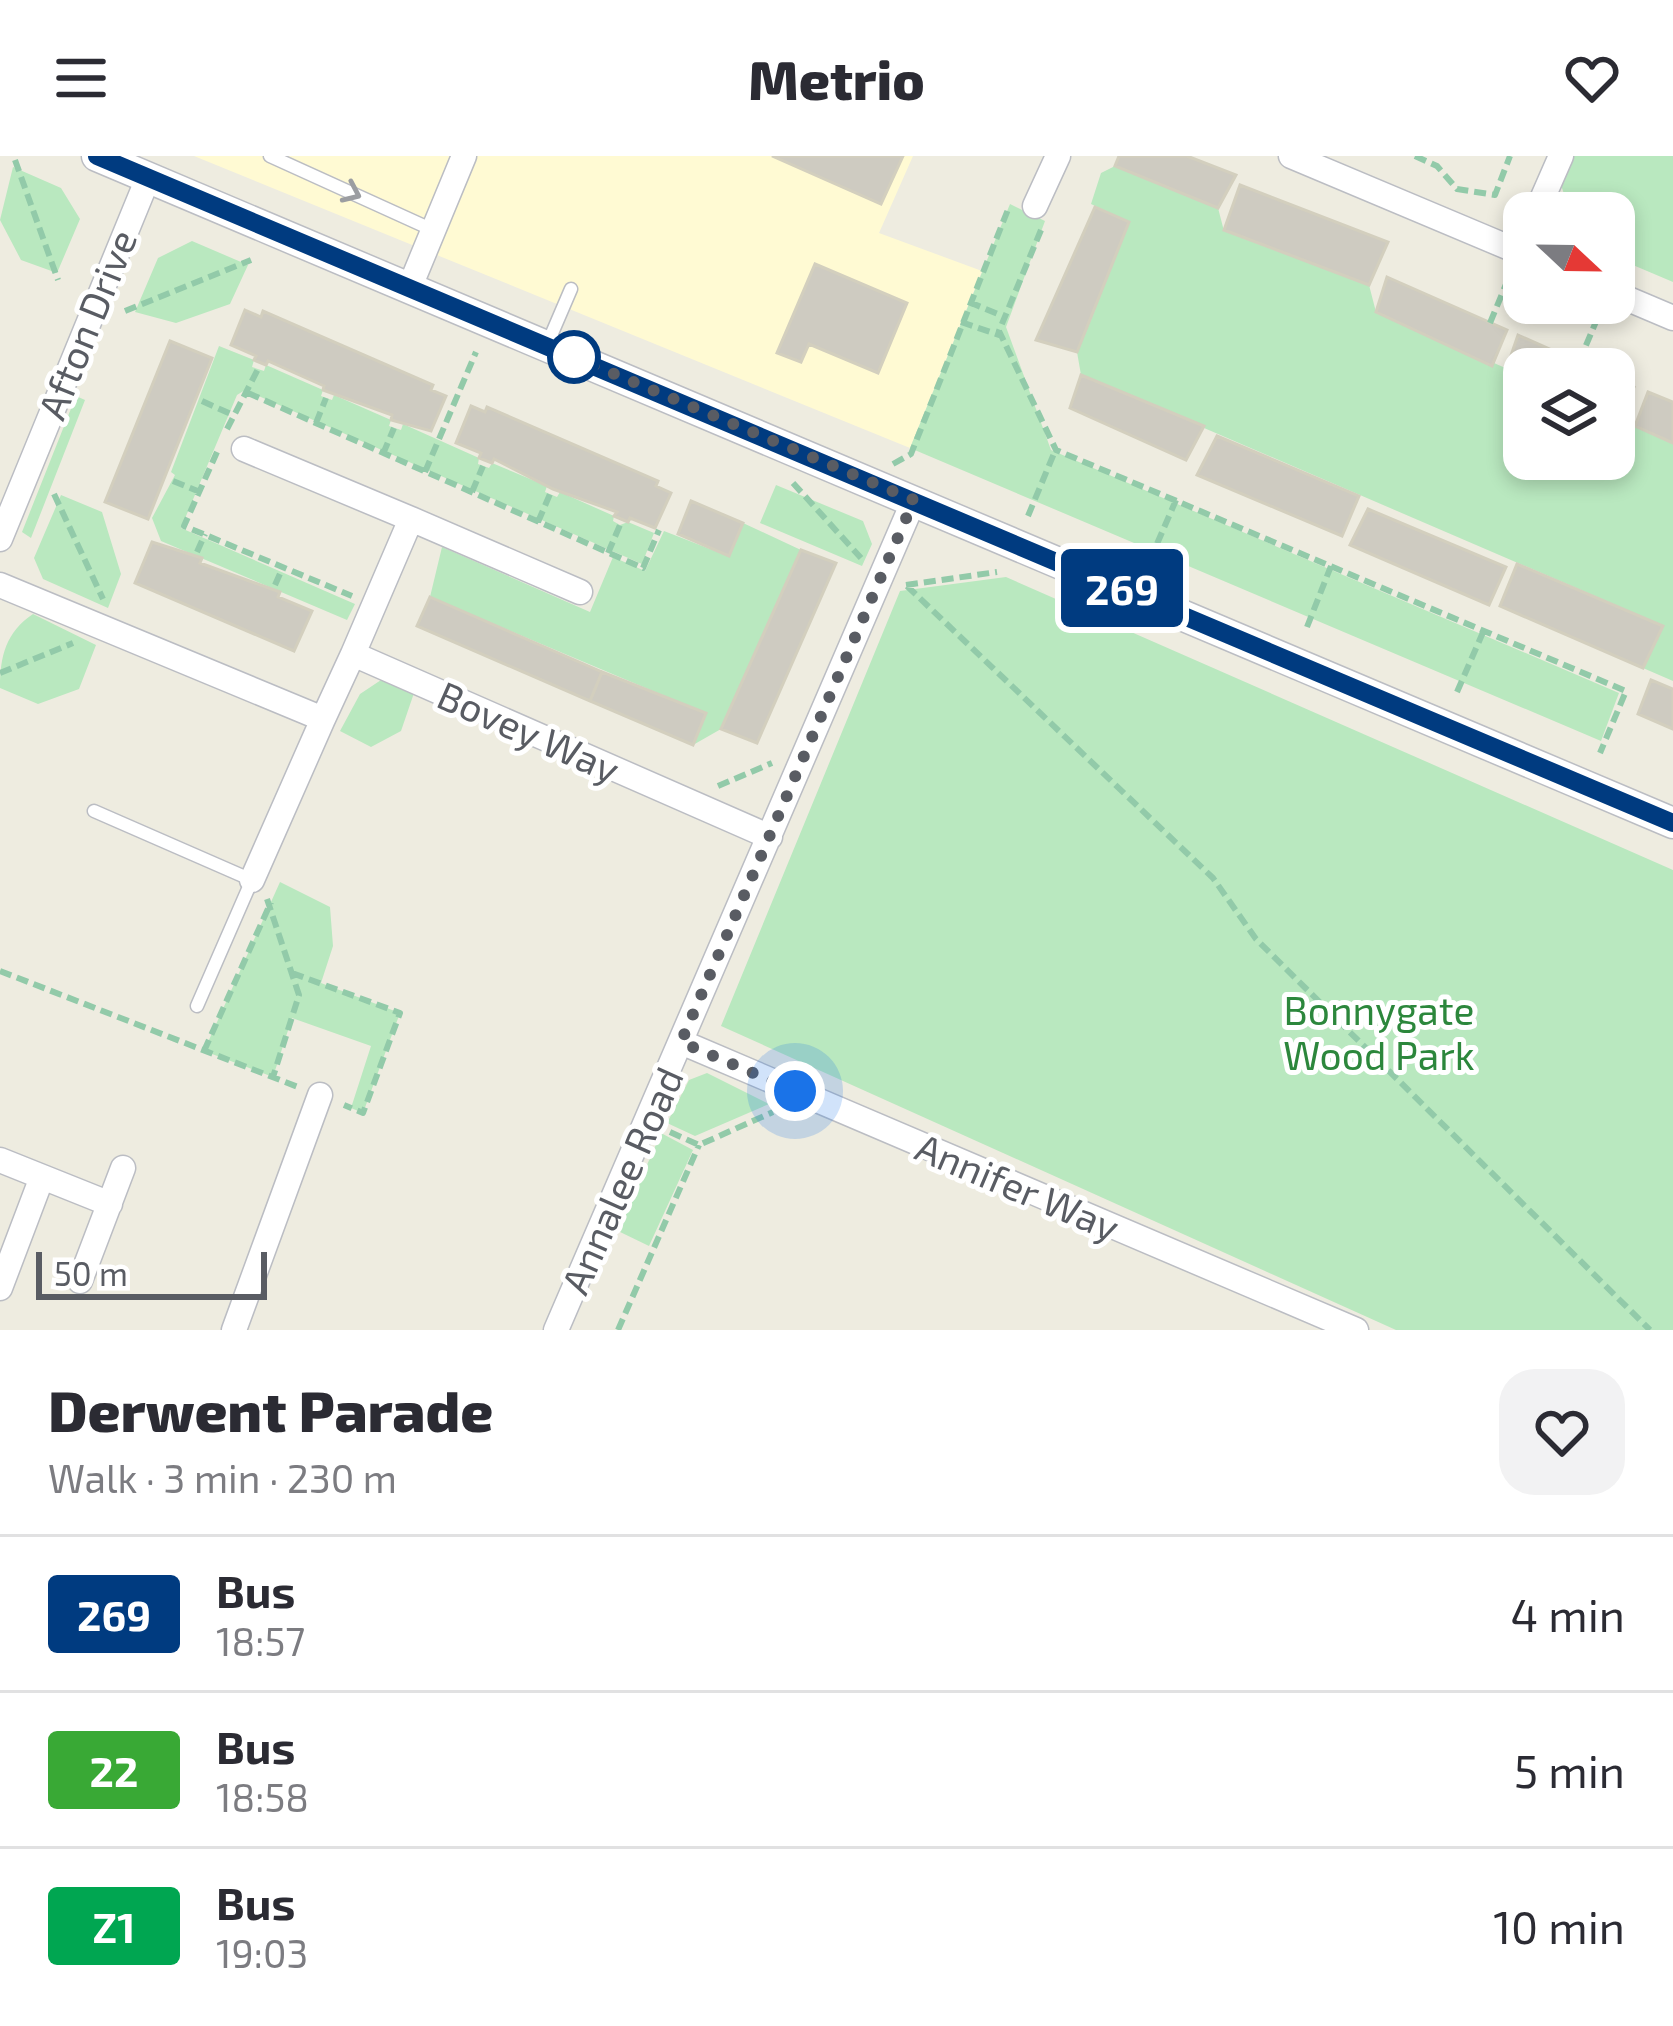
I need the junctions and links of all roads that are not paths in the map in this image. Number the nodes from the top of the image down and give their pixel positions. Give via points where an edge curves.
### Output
1 (97, 156) edge
2 (271, 156) edge
3 (464, 156) edge
4 (1291, 156) edge
5 (1561, 156) edge
6 (1057, 157) edge
7 (148, 178) junction
8 (1545, 192) edge
9 (1030, 210) road end
10 (434, 230) junction
11 (1503, 240) edge
12 (572, 289) dead end
13 (409, 290) junction
14 (1635, 302) edge
15 (1673, 318) edge
16 (546, 346) junction
17 (244, 449) dead end
18 (914, 500) junction
19 (411, 519) junction
20 (0, 539) edge
21 (0, 585) edge
22 (580, 592) dead end
23 (353, 654) junction
24 (323, 719) junction
25 (94, 811) dead end
26 (1673, 824) edge
27 (770, 837) junction
28 (252, 880) junction
29 (197, 1006) dead end
30 (681, 1042) junction
31 (320, 1095) road end
32 (0, 1160) edge
33 (123, 1168) dead end
34 (42, 1178) junction
35 (110, 1204) junction
36 (80, 1281) dead end
37 (0, 1288) edge
38 (234, 1330) edge
39 (556, 1330) edge
40 (1356, 1330) edge

1 - 7 street
2 -> 10 lane
3 - 10 street
4 - 11 street
5 - 8 street
6 - 9 street
7 - 13 street
7 - 20 street, Afton Drive
10 - 13 street
12 - 16 lane
13 - 16 street
14 - 15 street
16 - 18 street
17 - 19 street
18 - 26 street
18 - 27 street, Annalee Road
19 - 22 street
19 - 23 street
21 - 24 street
23 - 24 street
23 - 27 street, Bovey Way
24 - 28 street
25 - 28 lane
27 - 30 street, Annalee Road
28 - 29 lane
30 - 39 street, Annalee Road
30 - 40 street, Annifer Way
31 - 38 street
32 - 34 street
33 - 35 street
34 - 35 street
34 - 37 street
35 - 36 street

